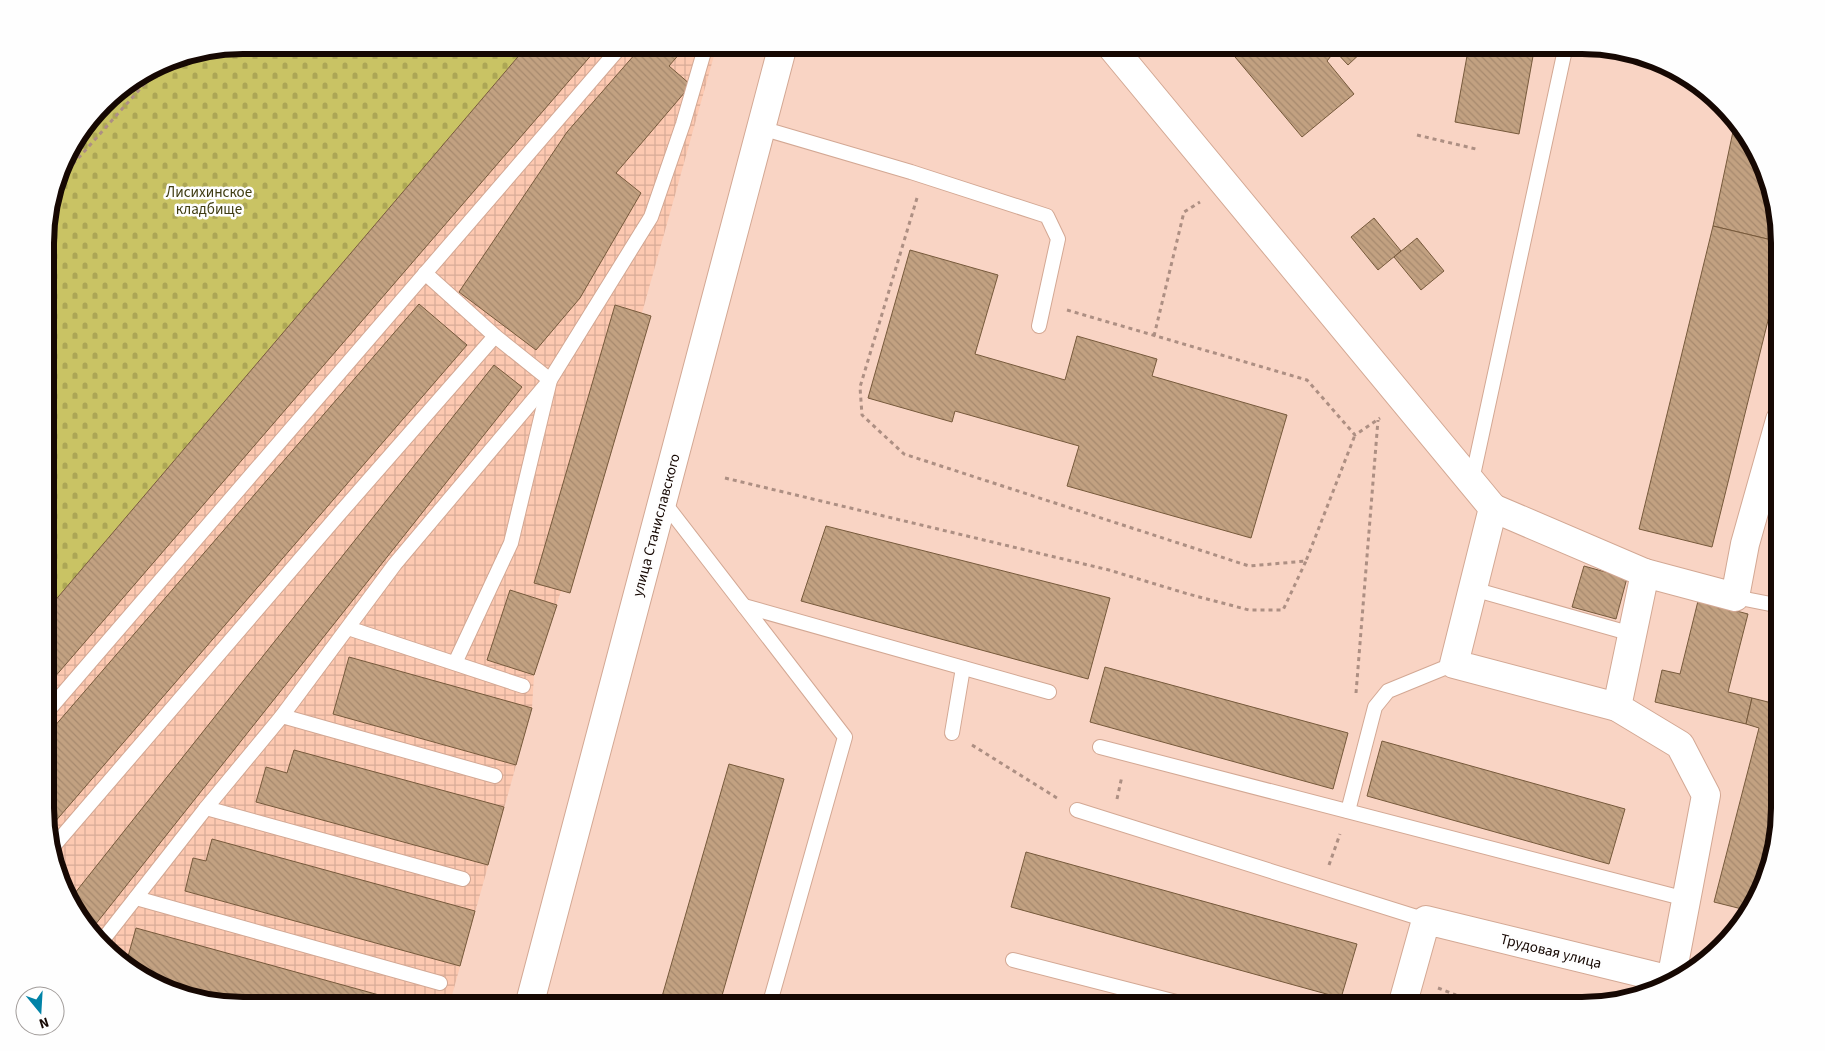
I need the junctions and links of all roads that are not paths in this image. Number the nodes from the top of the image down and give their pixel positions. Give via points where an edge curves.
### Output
1 (614, 54) edge
2 (703, 54) edge
3 (781, 54) edge
4 (1117, 54) edge
5 (1564, 54) edge
6 (761, 128) junction
7 (425, 273) junction
8 (1039, 326) dead end
9 (495, 336) junction
10 (550, 380) junction
11 (1472, 480) junction
12 (1771, 481) edge
13 (1769, 494) edge
14 (662, 501) junction
15 (1493, 508) junction
16 (1645, 573) junction
17 (1473, 589) junction
18 (1735, 597) junction
19 (1771, 604) edge
20 (744, 606) junction
21 (348, 628) junction
22 (1632, 634) junction
23 (455, 663) junction
24 (1454, 664) junction
25 (963, 668) junction
26 (523, 686) dead end
27 (1049, 692) dead end
28 (54, 704) edge
29 (1617, 708) junction
30 (282, 716) junction
31 (952, 732) road end
32 (1100, 747) dead end
33 (494, 776) dead end
34 (206, 808) junction
35 (1077, 810) road end
36 (1348, 811) junction
37 (57, 843) edge
38 (463, 879) dead end
39 (136, 898) junction
40 (1686, 899) junction
41 (1426, 920) junction
42 (105, 937) edge
43 (1013, 960) dead end
44 (1674, 974) edge
45 (1664, 979) edge
46 (440, 983) dead end
47 (531, 997) edge
48 (772, 997) edge
49 (1157, 997) edge
50 (1404, 997) edge

1 - 7 lane
2 - 10 lane via 651,217
3 - 6 street, улица Станиславского
4 - 11 street
5 - 11 lane
6 - 8 lane via 1047,216 1058,239
6 - 14 street, улица Станиславского
7 - 9 lane
7 - 28 lane
9 - 10 lane
9 - 37 lane
10 - 21 lane via 395,564
10 - 23 lane via 511,543
11 - 15 street
12 - 13 street
13 - 18 street via 1745,544
14 - 20 lane
14 - 47 street, улица Станиславского
15 - 16 street
15 - 17 street
16 - 18 street
16 - 22 street
17 - 22 lane
17 - 24 street
18 - 19 lane
20 - 25 lane
20 - 48 lane via 845,737
21 - 23 lane
21 - 30 lane
22 - 29 street
23 - 26 lane
24 - 29 street
24 - 36 lane via 1388,690 1375,707
25 - 27 lane
25 - 31 lane
29 - 40 street via 1680,745 1706,795
30 - 33 lane
30 - 34 lane
32 - 36 lane
34 - 38 lane
34 - 39 lane
35 - 41 lane
36 - 40 lane
39 - 42 lane
39 - 46 lane
40 - 44 street
41 - 45 street, Трудовая улица
41 - 50 street
43 - 49 lane

